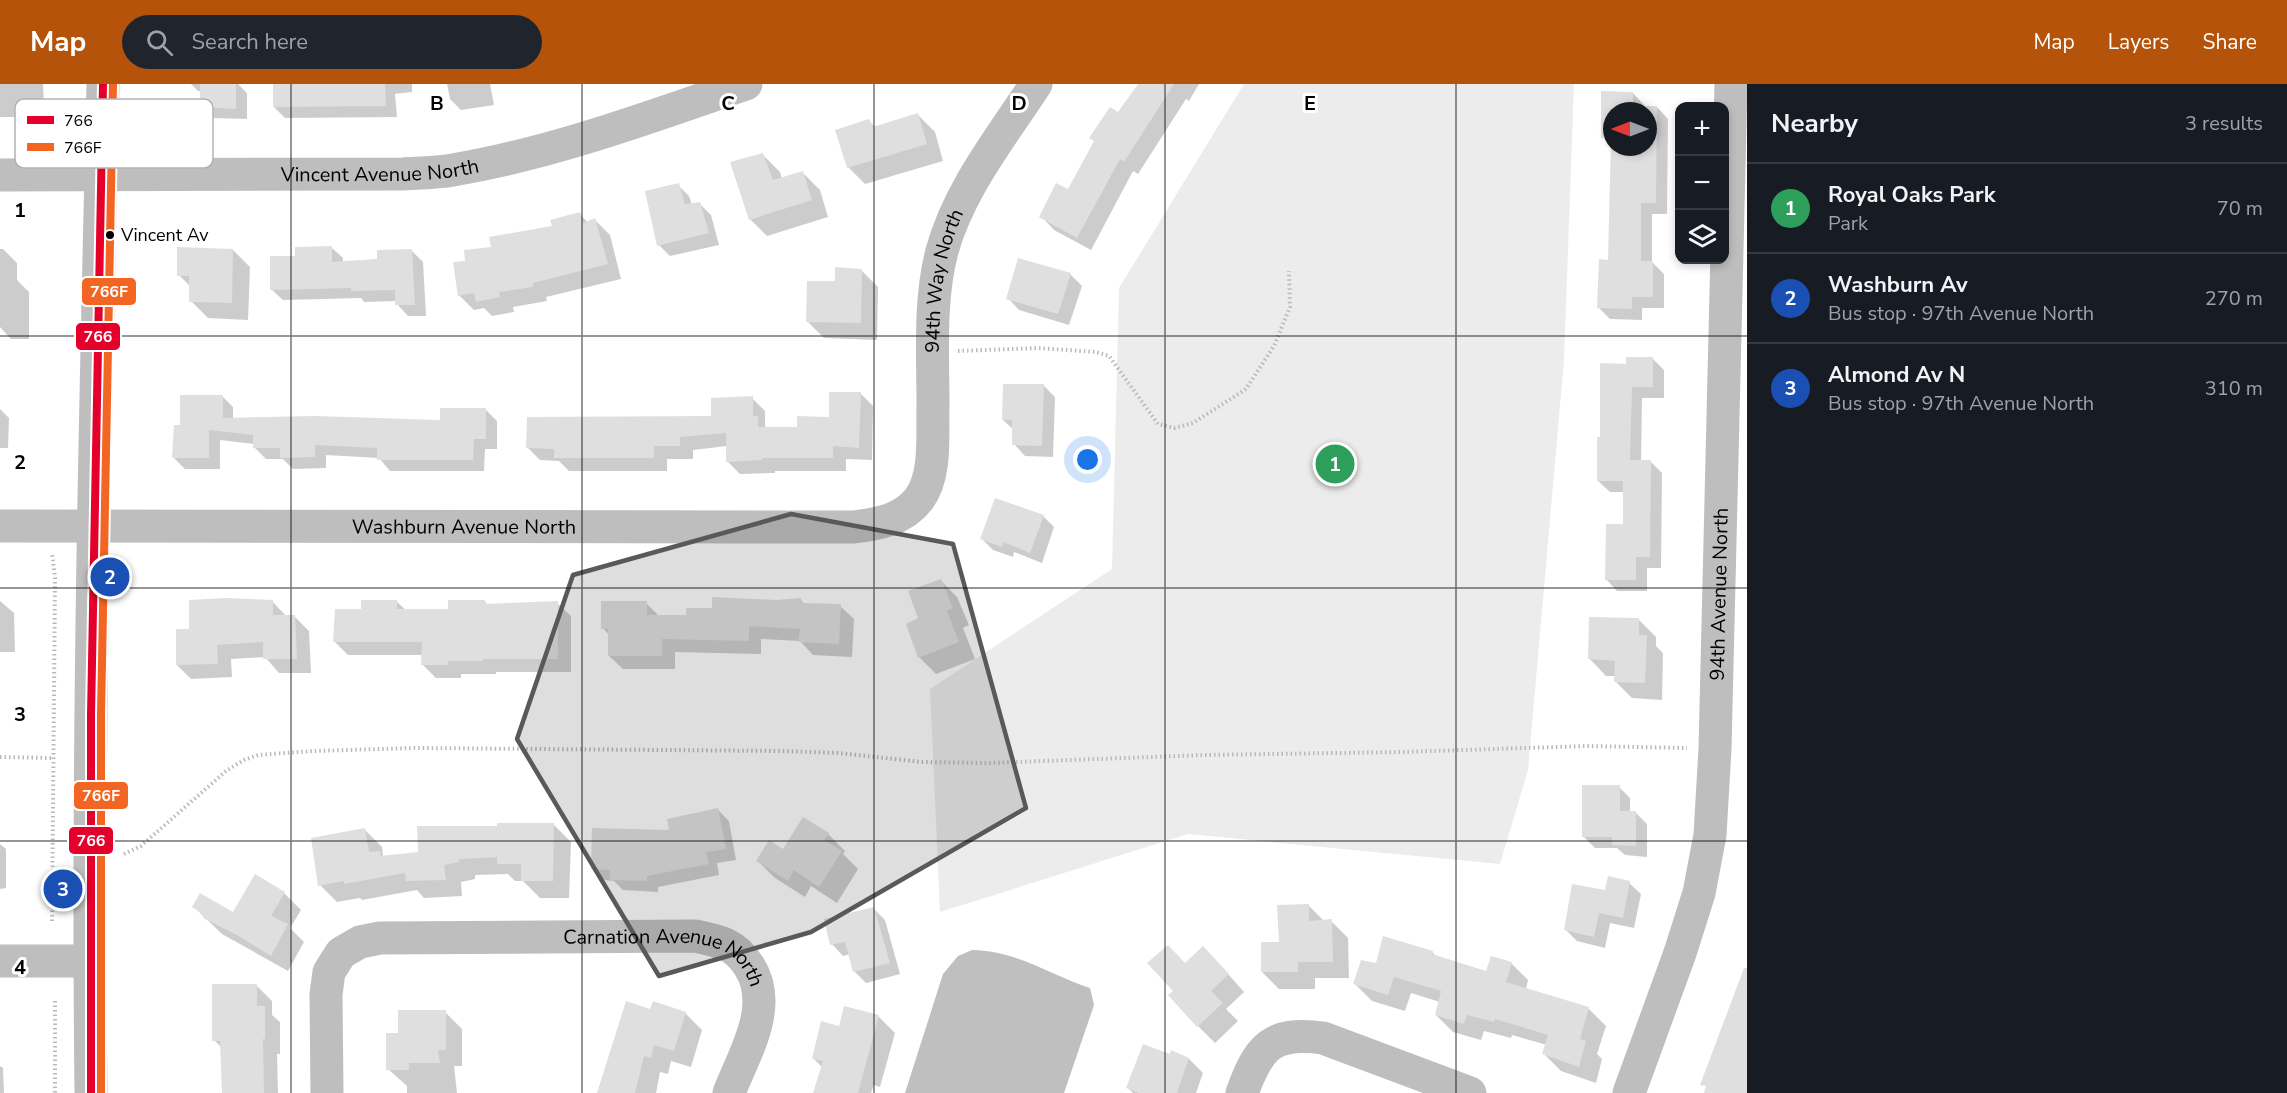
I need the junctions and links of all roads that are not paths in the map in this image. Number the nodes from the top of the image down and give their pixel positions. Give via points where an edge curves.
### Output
1 (103, 84) edge
2 (746, 84) edge
3 (1036, 84) edge
4 (1731, 84) edge
5 (103, 99) edge
6 (1738, 132) edge
7 (101, 168) edge
8 (0, 175) edge
9 (101, 176) junction
10 (920, 499) joint
11 (1734, 518) edge
12 (0, 526) edge
13 (92, 527) junction
14 (0, 961) edge
15 (89, 961) junction
16 (91, 1093) edge
17 (327, 1093) edge
18 (729, 1093) edge
19 (1242, 1093) edge
20 (1470, 1093) edge
21 (1629, 1093) edge

1 - 5 street
2 - 9 street, Vincent Avenue North via 569,143 451,171
3 - 10 street, 94th Way North via 978,173 942,251 935,293 932,449 929,476
4 - 6 street, 94th Avenue North
6 - 11 street, 94th Avenue North
7 - 9 street
8 - 9 street, Vincent Avenue North
9 - 13 street
10 - 13 street, Washburn Avenue North via 895,518 854,527
11 - 21 street, 94th Avenue North via 1710,835 1699,893
12 - 13 street, Washburn Avenue North
13 - 15 street
14 - 15 street
15 - 16 street
17 - 18 street, Carnation Avenue North via 329,972 341,953 360,942 380,938 695,936 719,940 741,954 755,975 761,999 756,1025
19 - 20 street via 1260,1053 1277,1040 1301,1035 1323,1038

